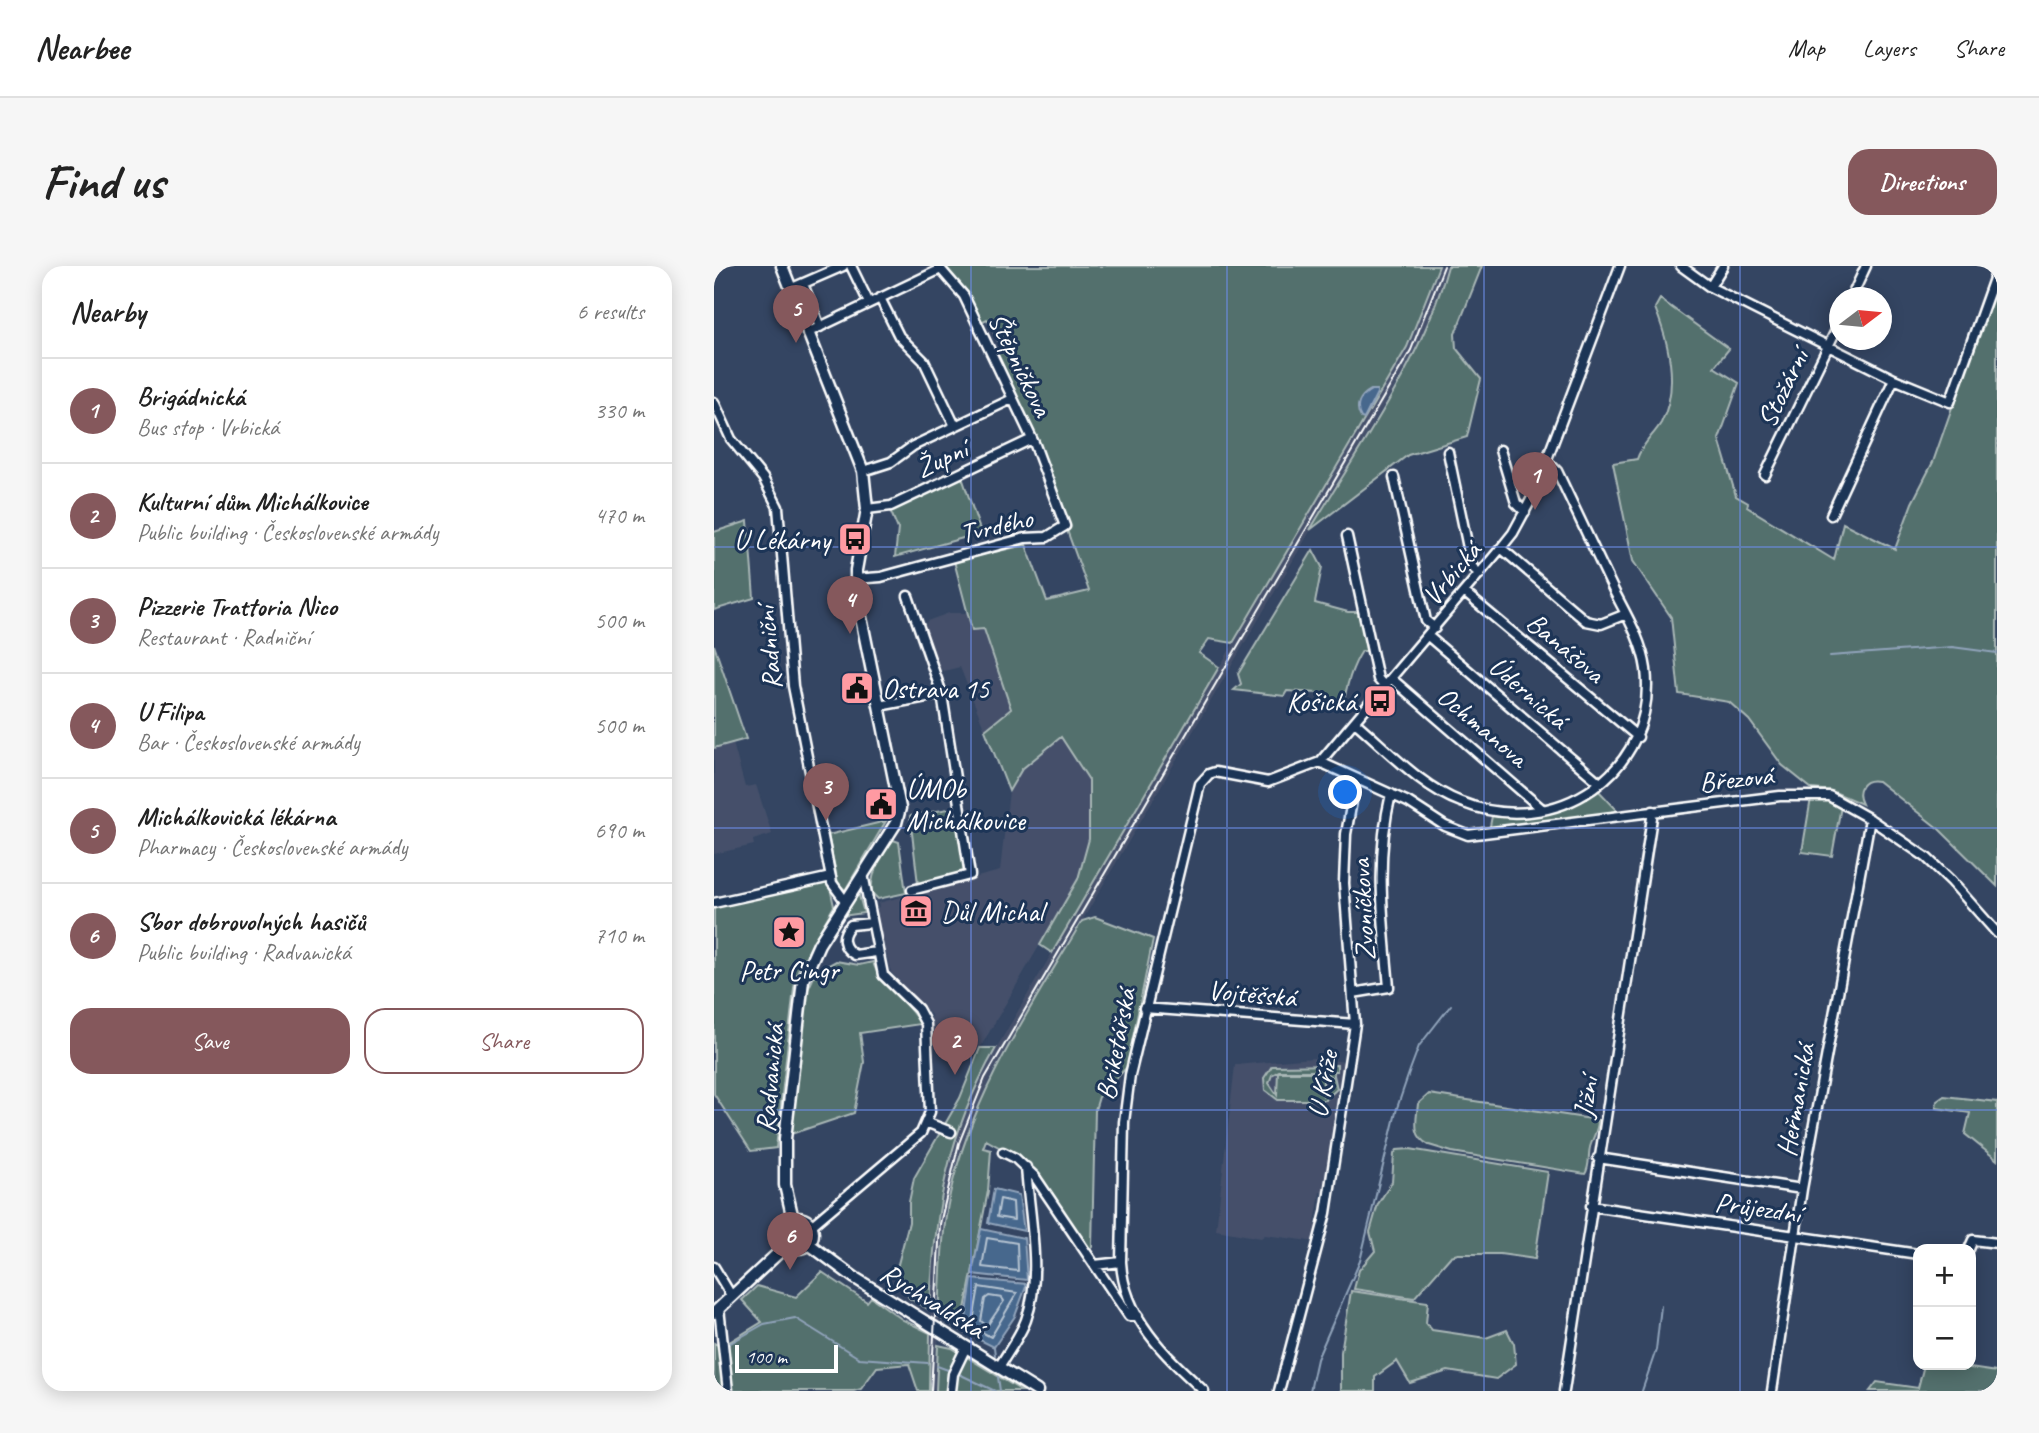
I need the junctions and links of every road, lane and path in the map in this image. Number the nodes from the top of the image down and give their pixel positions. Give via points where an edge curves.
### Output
1 (782, 266) edge
2 (843, 266) edge
3 (851, 266) edge
4 (1620, 266) edge
5 (1681, 266) edge
6 (1723, 266) edge
7 (1866, 266) edge
8 (939, 267) edge
9 (1997, 270) edge
10 (803, 284) junction
11 (1710, 287) junction
12 (1856, 287) edge
13 (790, 289) junction
14 (880, 298) junction
15 (869, 303) junction
16 (820, 327) junction
17 (807, 333) junction
18 (1828, 346) junction
19 (1894, 379) junction
20 (1010, 400) junction
21 (714, 402) edge
22 (955, 426) junction
23 (1032, 439) junction
24 (1037, 450) joint
25 (1500, 450) dead end
26 (1448, 452) dead end
27 (1547, 461) junction
28 (863, 471) junction
29 (1765, 475) dead end
30 (1394, 477) dead end
31 (867, 509) junction
32 (1525, 512) junction
33 (1831, 515) dead end
34 (1348, 536) dead end
35 (1501, 548) junction
36 (1480, 574) junction
37 (855, 579) junction
38 (1464, 592) junction
39 (908, 596) dead end
40 (1626, 614) junction
41 (1435, 628) junction
42 (1428, 636) junction
43 (1392, 679) junction
44 (1385, 687) junction
45 (942, 694) junction
46 (879, 706) junction
47 (1356, 723) junction
48 (1638, 737) junction
49 (1320, 762) junction
50 (1356, 779) junction
51 (1600, 783) junction
52 (1200, 784) joint
53 (1391, 794) junction
54 (1542, 809) junction
55 (1653, 811) junction
56 (1870, 819) junction
57 (863, 874) junction
58 (831, 877) junction
59 (912, 890) dead end
60 (846, 902) junction
61 (714, 903) edge
62 (871, 923) junction
63 (1997, 933) edge
64 (876, 952) junction
65 (1353, 993) junction
66 (1144, 1008) junction
67 (1355, 1024) junction
68 (928, 1123) junction
69 (951, 1132) dead end
70 (1003, 1152) dead end
71 (1598, 1158) junction
72 (1026, 1167) junction
73 (1802, 1189) junction
74 (1591, 1206) junction
75 (793, 1219) junction
76 (811, 1226) junction
77 (1795, 1236) junction
78 (1997, 1242) edge
79 (788, 1244) junction
80 (809, 1244) junction
81 (1971, 1244) edge
82 (1913, 1253) edge
83 (1121, 1262) junction
84 (1095, 1265) junction
85 (714, 1266) edge
86 (732, 1297) junction
87 (717, 1311) edge
88 (1138, 1316) junction
89 (966, 1347) junction
90 (999, 1367) junction
91 (728, 1391) edge
92 (951, 1391) edge
93 (1037, 1391) edge
94 (1204, 1391) edge
95 (1279, 1391) edge
96 (1564, 1391) edge
97 (1772, 1391) edge

1 - 13 street, Radvanická
2 - 10 street
3 - 15 street
4 - 27 street, Vrbická
5 - 11 street
6 - 11 street
7 - 12 street
8 - 14 street
8 - 20 street, Štěpničkova via 964,296
9 - 19 street via 1950,402
10 - 13 street
10 - 16 street
11 - 18 street
13 - 17 street, Radvanická
14 - 15 street
14 - 22 street via 899,336 924,362
15 - 16 street
16 - 17 street
17 - 28 street, Radvanická
18 - 19 street
18 - 29 street, Stožární
19 - 33 street
20 - 22 street
20 - 23 street, Štěpničkova
21 - 58 street, Radniční via 731,439 763,478 778,507 793,686
22 - 28 street via 891,462
23 - 24 street, Štěpničkova
23 - 31 street, Župní via 891,506
24 - 37 street, Tvrdého via 1065,526 1058,532 881,577
25 - 32 street via 1516,503
26 - 36 street via 1472,567
27 - 32 street, Vrbická
27 - 40 street via 1557,471
28 - 31 street, Radvanická
30 - 41 street via 1426,621
31 - 37 street, Radvanická
32 - 35 street, Vrbická
34 - 44 street via 1378,679
35 - 36 street, Vrbická
35 - 40 street via 1586,621 1601,624
36 - 38 street, Vrbická
37 - 46 street, Radvanická
38 - 41 street, Vrbická
38 - 48 street, Banášova
39 - 45 street
40 - 48 street via 1640,643 1646,672 1646,710
41 - 42 street, Vrbická
42 - 43 street, Vrbická
42 - 51 street, Údernická
43 - 44 street, Vrbická
43 - 54 street, Ochmanova
44 - 47 street, Vrbická
45 - 46 street
45 - 59 street via 970,875
46 - 57 street, Radvanická via 900,810
47 - 49 street, Vrbická
47 - 54 street via 1427,782 1462,803 1510,812
48 - 51 street via 1622,764
49 - 50 street
49 - 52 street, Vrbická via 1268,782 1215,772
50 - 53 street
50 - 65 street, U Kříže via 1346,834 1344,883
51 - 54 street
52 - 66 street, Briketářská
53 - 55 street, Březová via 1457,832 1488,835
53 - 65 street, Zvoníčkova via 1380,876 1389,987
55 - 56 street, Březová via 1796,794 1829,796
55 - 71 street, Jižní
56 - 63 street, Březová via 1927,859
56 - 73 street, Heřmanická
57 - 60 street, Radvanická
57 - 62 street
58 - 60 street, Radniční
58 - 61 street
60 - 75 street, Radvanická via 819,944 800,997 784,1165
62 - 64 street
62 - 64 street via 851,925 843,941 855,955
64 - 68 street via 883,975 918,1009 926,1024
65 - 67 street, U Kříže
66 - 67 street, Vojtěšská
66 - 83 street, Briketářská via 1126,1099
67 - 95 street, U Kříže via 1326,1213
68 - 69 street
68 - 76 street
70 - 72 street
71 - 73 street, Průjezdní
71 - 74 street, Jižní
72 - 84 street
72 - 90 street via 1031,1298 1024,1327
73 - 77 street, Heřmanická
74 - 77 street, Průjezdní
74 - 96 street, Jižní
75 - 76 street via 803,1219
75 - 79 street via 783,1230
76 - 80 street
77 - 82 street, Průjezdní
77 - 97 street, Heřmanická
78 - 81 street via 1973,1240
79 - 80 street via 798,1248
79 - 86 street
80 - 89 street, Rychvaldská
83 - 84 street
83 - 88 street, Briketářská
84 - 88 street via 1129,1316
85 - 86 street
86 - 87 street
87 - 91 street
88 - 94 street via 1157,1348
89 - 90 street, Rychvaldská
89 - 92 street via 953,1374
90 - 93 street, Rychvaldská

